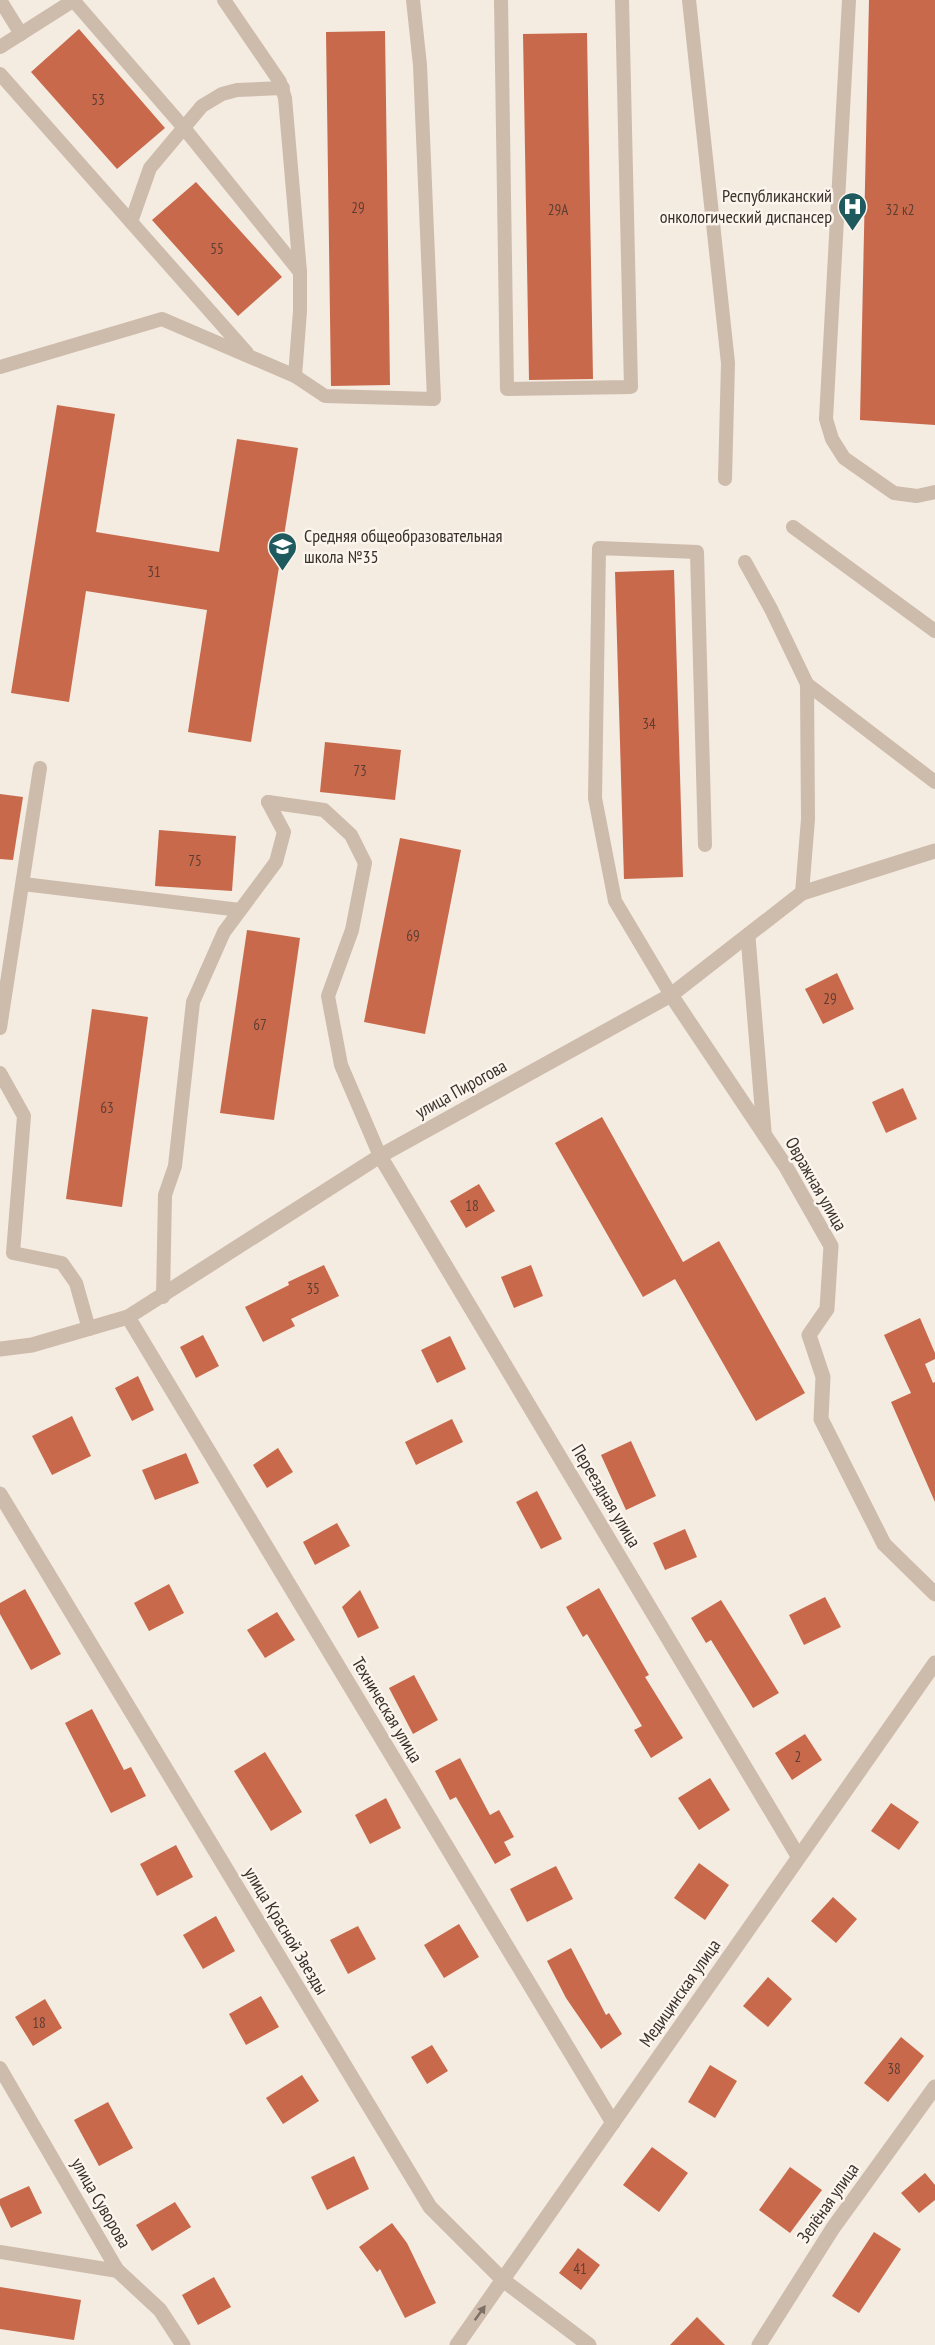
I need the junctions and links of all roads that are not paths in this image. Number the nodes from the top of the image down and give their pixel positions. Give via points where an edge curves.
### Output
1 (0, 0) edge
2 (74, 0) edge
3 (224, 0) edge
4 (413, 0) edge
5 (426, 0) edge
6 (501, 0) edge
7 (622, 0) edge
8 (689, 0) edge
9 (849, 0) edge
10 (21, 34) junction
11 (0, 47) edge
12 (0, 74) edge
13 (283, 88) junction
14 (184, 128) junction
15 (131, 222) junction
16 (300, 272) junction
17 (250, 356) junction
18 (0, 367) edge
19 (295, 376) junction
20 (725, 479) dead end
21 (935, 492) edge
22 (793, 527) dead end
23 (746, 562) dead end
24 (935, 631) edge
25 (807, 684) junction
26 (39, 768) dead end
27 (935, 782) edge
28 (705, 845) dead end
29 (935, 851) edge
30 (23, 884) junction
31 (802, 893) junction
32 (240, 910) junction
33 (748, 937) junction
34 (671, 995) junction
35 (0, 1028) edge
36 (0, 1073) edge
37 (764, 1134) junction
38 (380, 1156) junction
39 (163, 1297) junction
40 (128, 1317) junction
41 (89, 1329) junction
42 (0, 1349) edge
43 (0, 1494) edge
44 (935, 1594) edge
45 (933, 1670) edge
46 (798, 1856) junction
47 (0, 2068) edge
48 (935, 2087) edge
49 (613, 2123) junction
50 (0, 2252) edge
51 (118, 2271) junction
52 (503, 2280) junction
53 (183, 2345) edge
54 (457, 2345) edge
55 (589, 2345) edge
56 (759, 2345) edge

1 - 10 lane
2 - 10 lane
2 - 14 lane
3 - 13 lane
4 - 5 lane
4 - 19 lane via 420,65 434,399 325,396
6 - 7 lane via 507,389 631,387
8 - 20 lane via 728,363
9 - 21 lane via 826,419 844,458 894,493 917,496
10 - 11 lane
12 - 15 lane
13 - 14 lane via 222,94 202,106
13 - 16 lane
14 - 15 lane via 150,168
14 - 16 lane
15 - 17 lane
16 - 19 lane
17 - 18 lane via 162,320
17 - 19 lane
22 - 24 lane
23 - 25 lane
25 - 27 lane
25 - 31 lane via 808,819
26 - 30 lane
28 - 34 lane via 697,552 599,548 595,798 615,901
29 - 31 street, улица Пирогова
30 - 32 lane
30 - 35 lane
31 - 33 street, улица Пирогова
32 - 38 lane via 276,862 279,852 284,832 268,802 324,810 351,835 365,863 352,930 328,996 341,1065
32 - 39 lane via 224,932 193,1002 175,1166 165,1195
33 - 34 street, улица Пирогова
33 - 37 street
34 - 37 street, Овражная улица
34 - 38 street, улица Пирогова
36 - 41 lane via 24,1116 13,1253 62,1263 76,1283
37 - 44 street, Овражная улица via 831,1246 827,1309 809,1335 823,1377 821,1419 884,1544
38 - 39 street, улица Пирогова
38 - 46 street, Переездная улица
39 - 40 street, улица Пирогова
40 - 41 street, улица Пирогова
40 - 49 street, Техническая улица
41 - 42 street, улица Пирогова via 32,1345
43 - 52 street, улица Красной Звезды via 430,2207
45 - 46 street, Медицинская улица
46 - 49 street, Медицинская улица
47 - 51 lane, улица Суворова
48 - 56 street, Зелёная улица via 833,2228
49 - 52 street, Медицинская улица
50 - 51 lane
51 - 53 street, улица Суворова via 160,2310
54 -> 52 street, Медицинская улица
52 - 55 street, улица Красной Звезды

